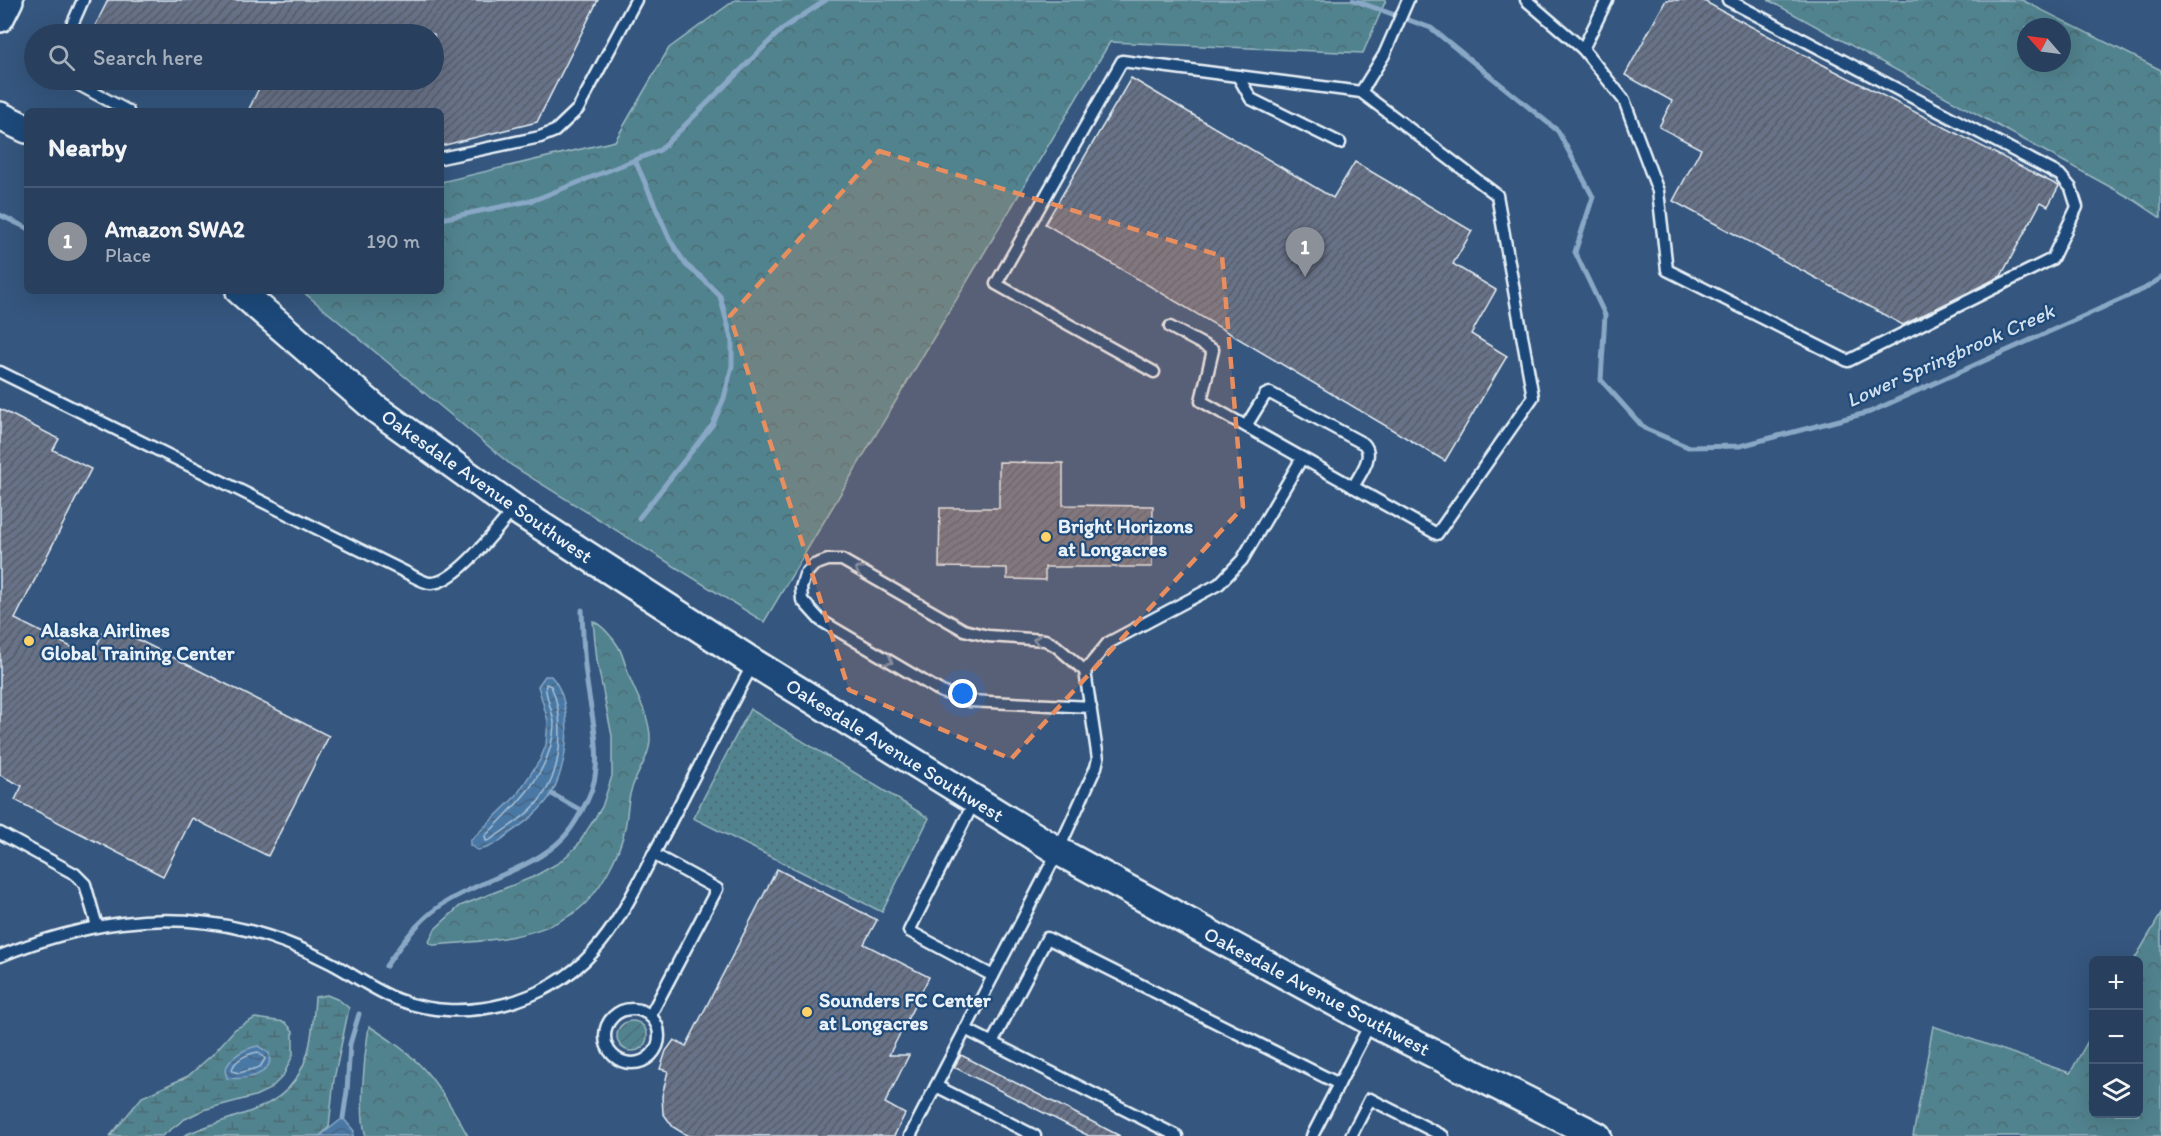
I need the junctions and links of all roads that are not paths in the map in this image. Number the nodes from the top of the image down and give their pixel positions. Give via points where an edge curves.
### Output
1 (9, 0) edge
2 (636, 0) edge
3 (1408, 0) edge
4 (1526, 0) edge
5 (1607, 0) edge
6 (1728, 0) edge
7 (82, 1) edge
8 (0, 18) edge
9 (72, 24) edge
10 (1583, 49) junction
11 (1238, 76) junction
12 (89, 90) edge
13 (1361, 92) junction
14 (122, 108) edge
15 (0, 116) edge
16 (24, 128) edge
17 (1340, 143) dead end
18 (444, 157) edge
19 (246, 297) edge
20 (1170, 327) dead end
21 (0, 372) edge
22 (1154, 372) dead end
23 (1246, 426) junction
24 (1302, 458) junction
25 (1353, 487) junction
26 (515, 509) junction
27 (754, 663) junction
28 (1085, 671) junction
29 (1091, 707) junction
30 (975, 799) junction
31 (0, 833) edge
32 (1058, 851) junction
33 (653, 854) junction
34 (97, 926) junction
35 (0, 956) edge
36 (993, 976) junction
37 (650, 1016) junction
38 (1372, 1022) junction
39 (965, 1029) junction
40 (992, 1043) junction
41 (1339, 1083) junction
42 (936, 1086) junction
43 (910, 1136) edge
44 (1035, 1136) edge
45 (1177, 1136) edge
46 (1312, 1136) edge
47 (1351, 1136) edge
48 (1443, 1136) edge
49 (1597, 1136) edge

1 - 8 street
2 - 18 lane via 578,109 555,131
3 - 13 lane via 1384,55
4 - 10 lane
5 - 10 lane
6 - 10 lane via 2060,175 2077,207 2052,259 1848,361 1667,270 1658,191 1624,100
7 - 9 lane
11 - 13 lane
11 - 17 lane via 1251,99
11 - 22 lane via 1122,61 996,284
12 - 14 lane
13 - 25 lane via 1497,195 1533,397 1437,534
15 - 16 street
19 - 26 street, Oakesdale Avenue Southwest via 376,409
20 - 23 lane via 1213,350 1201,401
21 - 26 lane via 431,583 446,579 472,558
23 - 24 lane
23 - 25 lane via 1270,393 1364,444 1369,456
24 - 25 lane
24 - 28 lane via 1242,560 1219,584 1108,643
26 - 27 street, Oakesdale Avenue Southwest
27 - 30 street, Oakesdale Avenue Southwest
27 - 33 lane
28 - 29 lane
28 -> 29 lane via 1044,640 964,630 842,560 814,565 805,575 802,600 820,620 942,692 969,701
29 - 32 lane via 1098,759
30 - 32 street, Oakesdale Avenue Southwest
30 - 36 lane via 909,931
31 - 34 lane via 75,874 85,884
32 - 36 lane
32 - 38 street, Oakesdale Avenue Southwest
33 - 34 lane via 615,925 582,963 534,994 484,1008 435,1009 400,1001 305,951 246,930 180,920
33 - 37 lane via 717,889
34 - 35 lane via 45,938
36 - 39 lane
37 - 37 lane via 630,1009 611,1018 604,1038 613,1057 633,1064 652,1055 660,1035
38 - 41 lane
38 - 49 street, Oakesdale Avenue Southwest
39 - 40 lane
39 - 42 lane
40 - 41 lane via 1047,938
40 - 45 lane
41 - 46 lane
42 - 43 lane
42 - 44 lane
47 - 48 lane via 1370,1099

